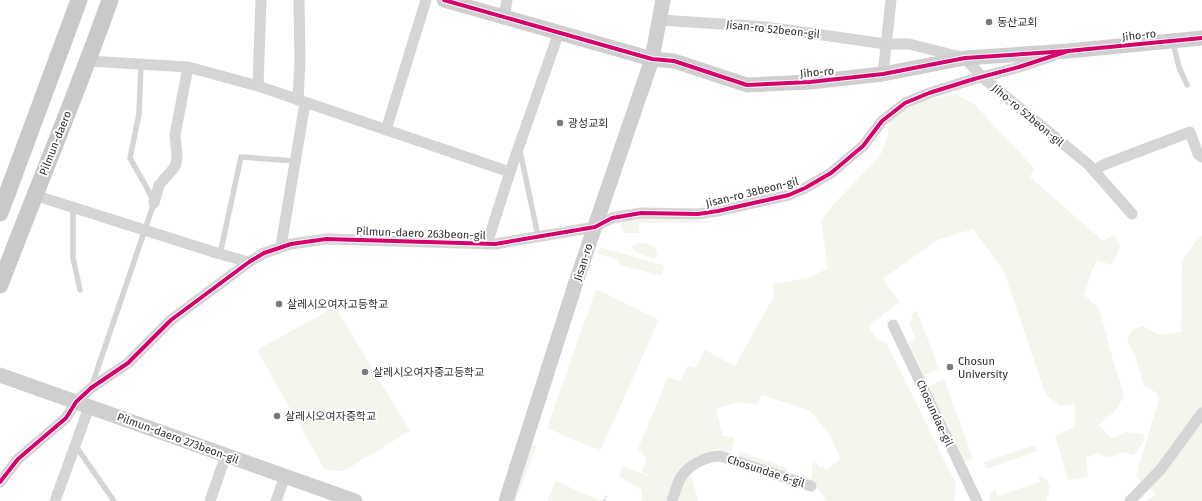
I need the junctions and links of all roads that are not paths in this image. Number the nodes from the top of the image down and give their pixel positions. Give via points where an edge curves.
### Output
1 (79, 0) edge
2 (110, 0) edge
3 (261, 0) edge
4 (298, 0) edge
5 (426, 0) edge
6 (444, 0) edge
7 (507, 0) edge
8 (663, 0) edge
9 (891, 0) edge
10 (504, 17) junction
11 (660, 20) junction
12 (559, 32) junction
13 (1202, 38) edge
14 (1173, 40) junction
15 (886, 44) junction
16 (1068, 51) junction
17 (965, 58) junction
18 (652, 59) junction
19 (88, 61) junction
20 (142, 65) junction
21 (188, 67) junction
22 (883, 74) junction
23 (982, 77) junction
24 (1187, 85) dead end
25 (258, 86) junction
26 (302, 101) junction
27 (386, 130) junction
28 (519, 149) junction
29 (1202, 157) edge
30 (295, 161) junction
31 (1094, 171) junction
32 (510, 172) junction
33 (34, 195) junction
34 (154, 202) junction
35 (73, 208) junction
36 (0, 213) edge
37 (1132, 214) dead end
38 (595, 226) junction
39 (145, 230) junction
40 (538, 236) junction
41 (487, 244) junction
42 (281, 246) junction
43 (220, 254) junction
44 (249, 262) junction
45 (0, 285) edge
46 (80, 290) dead end
47 (893, 325) dead end
48 (0, 375) edge
49 (91, 388) junction
50 (83, 404) junction
51 (1202, 413) edge
52 (75, 445) junction
53 (226, 455) junction
54 (285, 476) junction
55 (0, 482) edge
56 (811, 486) dead end
57 (352, 500) edge
58 (55, 501) edge
59 (114, 501) edge
60 (210, 501) edge
61 (276, 501) edge
62 (506, 501) edge
63 (672, 501) edge
64 (977, 501) edge
65 (1130, 501) edge

1 - 36 main road
2 - 19 main road, Pilmun-daero
3 - 25 street
4 - 26 street
5 - 27 street
6 - 10 street, Jiho-ro
7 - 10 street
8 - 11 street, Jisan-ro
9 - 15 street
10 - 12 street, Jiho-ro
11 - 15 street, Jisan-ro 52beon-gil via 766,27
11 - 18 street, Jisan-ro
12 - 18 street, Jiho-ro
12 - 28 street, Pilmun-daero 263beon-gil
13 - 14 street, Jiho-ro
14 - 16 street, Jiho-ro
14 - 24 lane, Jiho-ro via 1179,67
15 - 17 street, Jisan-ro 52beon-gil via 909,44
15 - 22 street
16 - 17 street, Jiho-ro
16 - 23 street, Jisan-ro 38beon-gil
17 - 22 street, Jiho-ro
17 - 23 street, Jiho-ro 52beon-gil
18 - 22 street, Jiho-ro via 674,61 747,85 810,82
18 - 38 street, Jisan-ro
19 - 20 street
19 - 33 main road, Pilmun-daero
20 - 21 street
20 - 34 lane via 139,114 130,158
21 - 25 street
21 - 34 street via 175,135 176,164 159,185
23 - 31 street, Jiho-ro 52beon-gil
23 - 38 street, Jisan-ro 38beon-gil via 929,93 905,104 882,121 863,146 831,173 805,188 718,211 698,214 641,214 612,218
25 - 26 street
26 - 27 street
26 - 30 street
27 - 32 street
28 - 32 street, Pilmun-daero 263beon-gil
28 - 40 lane
29 - 31 street via 1198,154 1190,132 1103,165
30 - 42 street
30 - 43 lane via 241,157
31 - 37 street, Jiho-ro 52beon-gil
32 - 41 street, Pilmun-daero 263beon-gil
33 - 35 street
33 - 45 main road, Pilmun-daero
34 - 39 lane
35 - 39 street
35 - 46 lane via 73,258
38 - 40 street, Pilmun-daero 263beon-gil
38 - 62 street, Jisan-ro
39 - 43 street
39 - 49 lane
40 - 41 street, Pilmun-daero 263beon-gil
41 - 42 street, Pilmun-daero 263beon-gil via 326,240
42 - 44 street, Pilmun-daero 263beon-gil via 264,252
43 - 44 street
44 - 49 street, Pilmun-daero 263beon-gil via 171,320 128,363
47 - 64 street, Chosundae-gil
48 - 50 street, Pilmun-daero 273beon-gil
49 - 50 street, Pilmun-daero 263beon-gil
50 - 52 street
50 - 53 street, Pilmun-daero 273beon-gil
50 - 55 street via 18,459
51 - 65 street via 1161,469
52 - 58 street
52 - 59 lane
53 - 54 street, Pilmun-daero 273beon-gil
53 - 60 street
54 - 57 street, Pilmun-daero 273beon-gil
54 - 61 street
56 - 63 street, Chosundae 6-gil via 720,456 712,456 692,466 682,475

